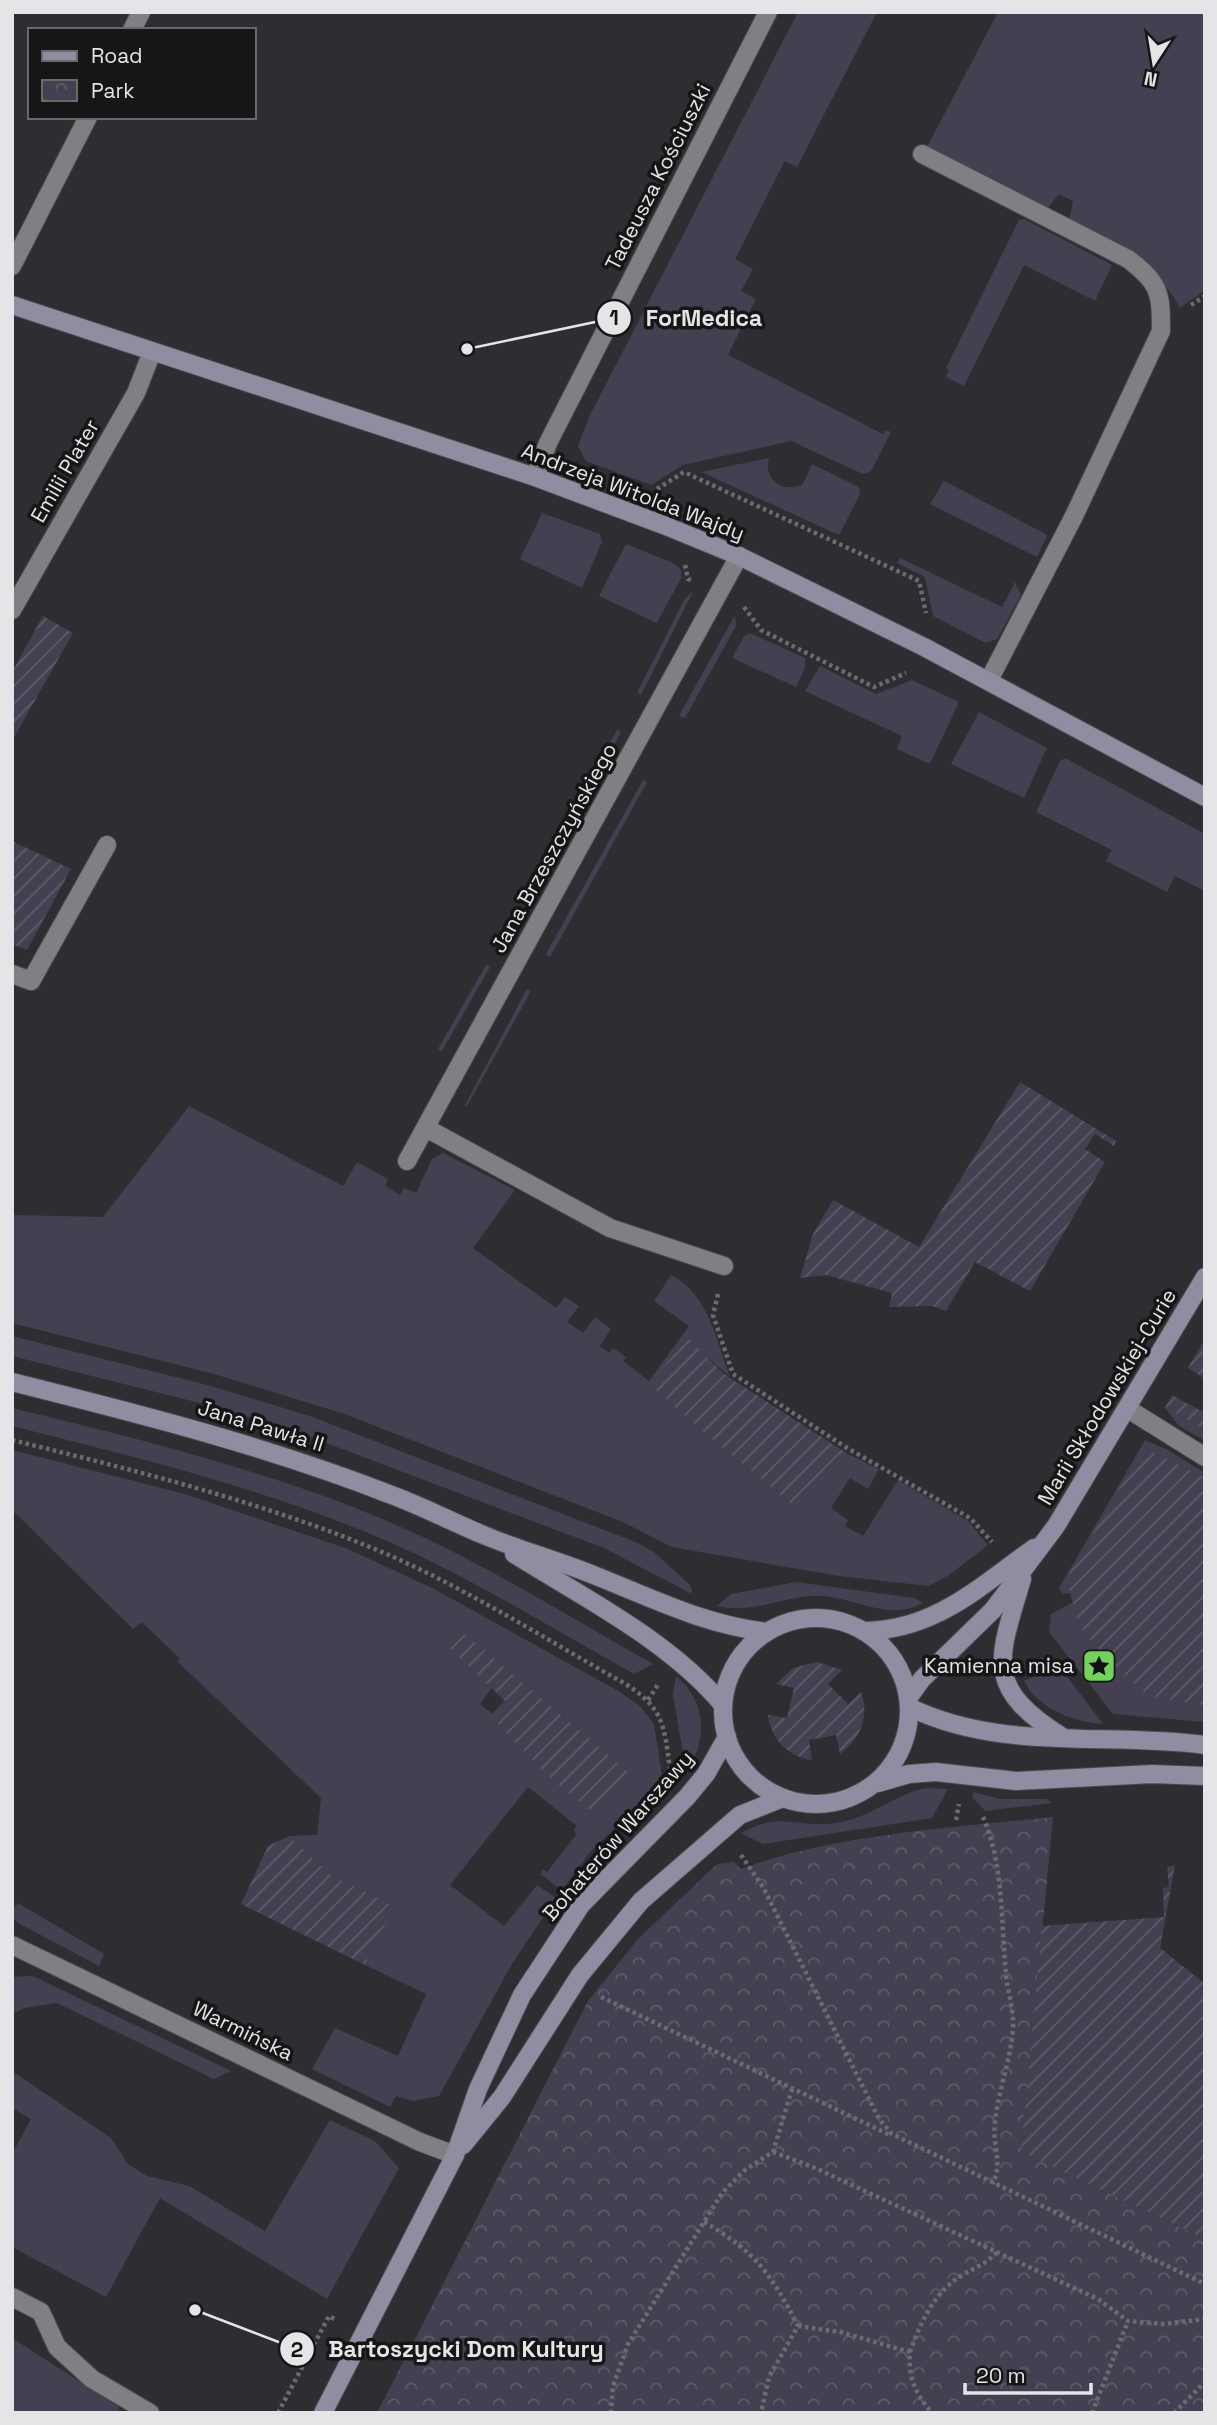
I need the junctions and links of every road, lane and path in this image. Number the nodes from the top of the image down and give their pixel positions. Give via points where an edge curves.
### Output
1 (141, 12) edge
2 (768, 12) edge
3 (133, 28) edge
4 (87, 119) edge
5 (922, 154) dead end
6 (12, 266) edge
7 (12, 305) edge
8 (152, 352) junction
9 (535, 477) junction
10 (653, 492) dead end
11 (739, 556) junction
12 (743, 606) dead end
13 (12, 610) edge
14 (927, 621) dead end
15 (911, 671) dead end
16 (989, 680) junction
17 (1205, 797) edge
18 (107, 845) dead end
19 (12, 974) edge
20 (426, 1128) junction
21 (407, 1161) dead end
22 (724, 1266) joint
23 (1205, 1277) edge
24 (12, 1382) edge
25 (1128, 1409) junction
26 (1205, 1457) edge
27 (488, 1536) junction
28 (1046, 1539) junction
29 (991, 1542) dead end
30 (1024, 1571) junction
31 (863, 1630) junction
32 (767, 1632) junction
33 (909, 1702) junction
34 (723, 1705) junction
35 (727, 1737) junction
36 (1064, 1738) junction
37 (1205, 1745) edge
38 (1205, 1776) edge
39 (874, 1784) junction
40 (783, 1798) junction
41 (983, 1817) dead end
42 (12, 1945) edge
43 (589, 1991) dead end
44 (792, 2090) junction
45 (901, 2140) dead end
46 (773, 2152) junction
47 (454, 2155) junction
48 (993, 2184) dead end
49 (704, 2222) junction
50 (997, 2252) junction
51 (12, 2297) edge
52 (328, 2316) dead end
53 (1205, 2319) edge
54 (1128, 2322) junction
55 (798, 2326) junction
56 (910, 2352) junction
57 (1205, 2382) edge
58 (150, 2413) edge
59 (278, 2413) edge
60 (323, 2413) edge
61 (611, 2413) edge
62 (761, 2413) edge
63 (932, 2413) edge
64 (1092, 2413) edge
65 (1174, 2413) edge

1 - 3 street
2 - 9 street, Tadeusza Kościuszki via 548,443
4 - 6 street
5 - 16 street via 1128,259 1157,286 1161,301 1161,331 1074,516
7 - 8 street, Andrzeja Witolda Wajdy
8 - 9 street, Andrzeja Witolda Wajdy
8 - 13 street, Emilii Plater via 136,393
9 - 11 street, Andrzeja Witolda Wajdy
10 - 14 path via 684,472 810,528 919,580
11 - 16 street, Andrzeja Witolda Wajdy
11 - 20 street, Jana Brzeszczyńskiego
12 - 15 path via 761,630 874,687
16 - 17 street, Andrzeja Witolda Wajdy
18 - 19 street via 31,981
20 - 21 street, Jana Brzeszczyńskiego
20 - 22 street via 610,1228
22 - 29 path via 713,1315 733,1374 847,1448 970,1518
23 - 25 street, Marii Skłodowskiej-Curie
24 - 27 street, Jana Pawła II via 271,1451
25 - 26 street
25 - 28 street, Marii Skłodowskiej-Curie
27 - 32 street, Jana Pawła II via 695,1618
27 - 34 street, Jana Pawła II via 674,1657
28 - 30 street, Marii Skłodowskiej-Curie
28 - 31 street, Marii Skłodowskiej-Curie via 919,1623 887,1631
30 - 33 street, Marii Skłodowskiej-Curie via 964,1642 928,1672
30 - 36 street via 1004,1644 1003,1678 1026,1712
31 - 32 street via 815,1618 795,1620
31 - 33 street via 893,1658
32 - 34 street via 736,1663
33 - 36 street via 948,1724
33 - 39 street via 899,1754
34 - 35 street
35 - 40 street via 748,1774
35 - 47 street, Bohaterów Warszawy via 706,1774 581,1905 540,1965 502,2035
36 - 37 street via 1161,1739
38 - 39 street via 1016,1781 936,1772
39 - 40 street via 830,1803
40 - 47 street, Bohaterów Warszawy via 740,1815 641,1901 580,1975 502,2097
41 - 48 path via 996,1864 1006,1980 1013,2007 1013,2030 994,2126 1000,2166
42 - 47 street, Warmińska
43 - 44 path
44 - 45 path
44 - 46 path
46 - 49 path via 745,2170 722,2193
46 - 50 path
47 - 60 street, Bohaterów Warszawy
49 - 55 path via 769,2272
49 - 61 path via 628,2344 613,2386
50 - 54 path via 1098,2299
50 - 56 path via 986,2265 961,2275 942,2292
51 - 58 street via 41,2312 57,2347 92,2379
52 - 59 path
53 - 54 path
54 - 64 path
55 - 56 path via 840,2332
55 - 62 path via 769,2377
56 - 63 path via 908,2373
57 - 65 path

